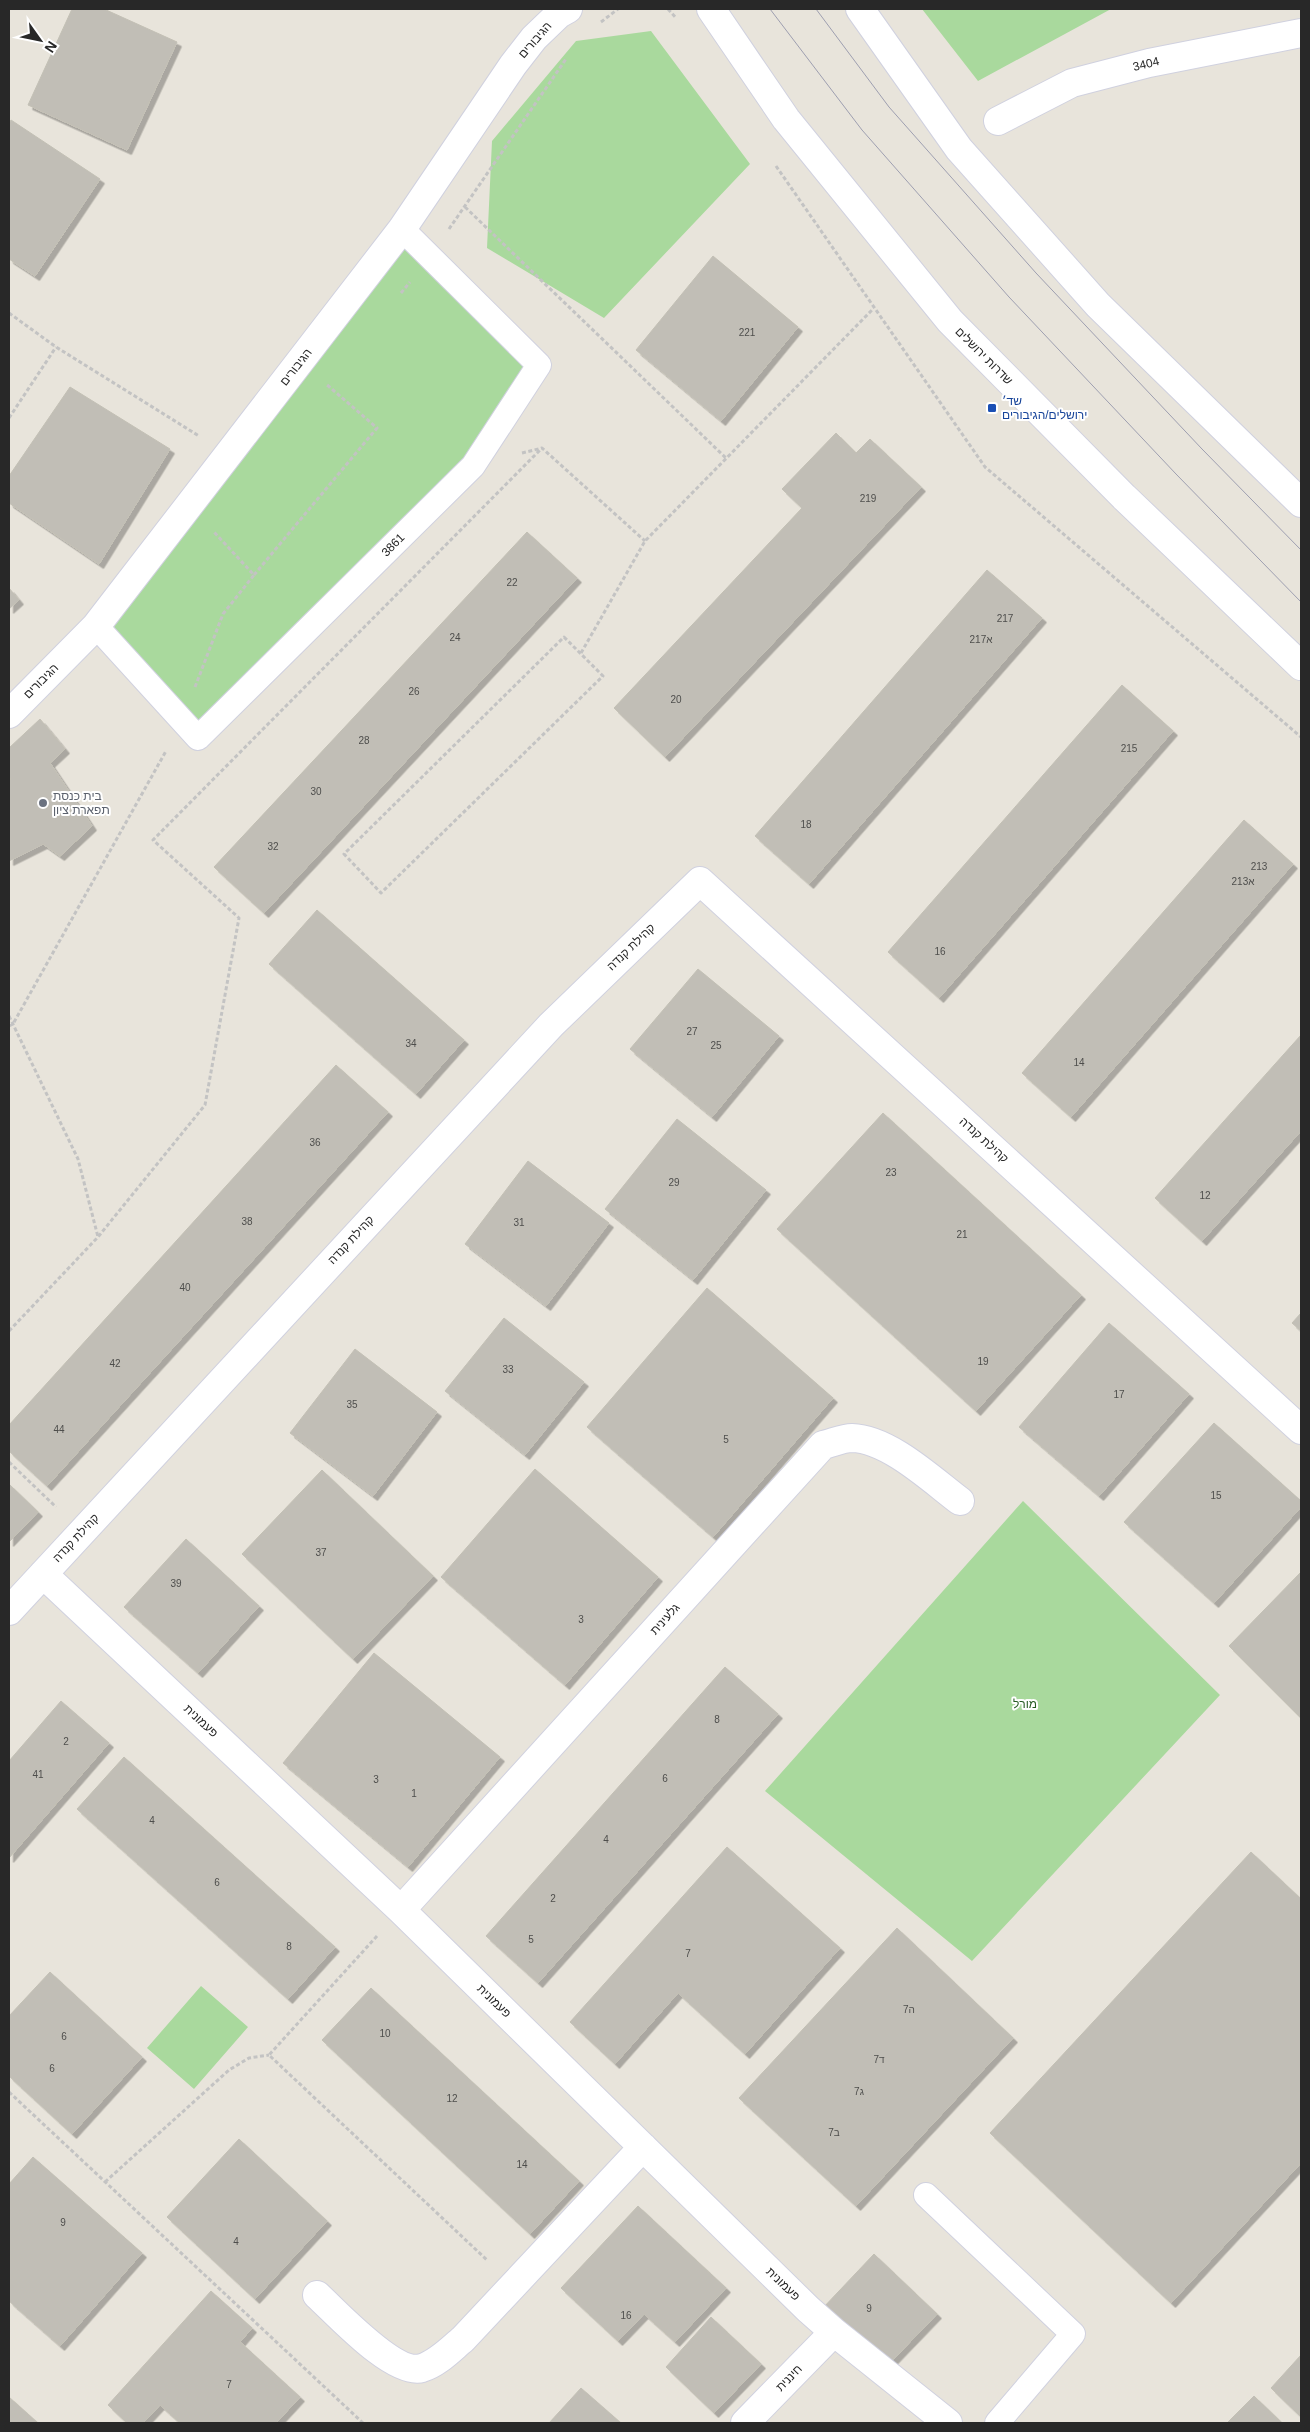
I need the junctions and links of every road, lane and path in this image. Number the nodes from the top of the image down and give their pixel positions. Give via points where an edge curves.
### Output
1 (568, 9) edge
2 (618, 9) edge
3 (668, 9) edge
4 (711, 9) edge
5 (860, 9) edge
6 (681, 26) dead end
7 (595, 27) dead end
8 (1301, 33) edge
9 (569, 55) dead end
10 (998, 121) dead end
11 (774, 163) dead end
12 (464, 207) junction
13 (402, 229) junction
14 (430, 258) junction
15 (399, 295) dead end
16 (873, 309) junction
17 (9, 313) edge
18 (56, 347) junction
19 (331, 376) dead end
20 (325, 383) junction
21 (319, 391) dead end
22 (9, 418) edge
23 (542, 448) junction
24 (229, 455) junction
25 (726, 458) junction
26 (473, 466) junction
27 (1301, 503) edge
28 (207, 525) dead end
29 (645, 541) junction
30 (254, 575) junction
31 (96, 626) junction
32 (580, 653) junction
33 (1301, 666) edge
34 (9, 714) edge
35 (182, 722) junction
36 (1301, 736) edge
37 (9, 1016) edge
38 (11, 1025) edge
39 (98, 1237) junction
40 (9, 1331) edge
41 (1301, 1430) edge
42 (9, 1462) edge
43 (960, 1501) dead end
44 (82, 1531) junction
45 (44, 1574) junction
46 (9, 1611) edge
47 (401, 1910) junction
48 (269, 2056) junction
49 (9, 2092) edge
50 (643, 2146) junction
51 (105, 2182) junction
52 (926, 2195) dead end
53 (514, 2285) junction
54 (317, 2295) dead end
55 (834, 2332) junction
56 (363, 2423) edge
57 (744, 2423) edge
58 (948, 2423) edge
59 (997, 2423) edge

1 - 13 street, הגיבורים via 558,14 534,38 513,65
2 - 7 path
3 - 6 path
4 - 33 street, שדרות ירושלים via 786,119 950,321 1124,497
5 - 27 street via 959,149 1092,298
8 - 10 street, 3404 via 1149,63 1072,83
9 - 12 path
11 - 16 path
12 - 14 path
12 - 25 path
13 - 14 lane, 3861
13 - 24 street, הגיבורים
14 - 15 path
14 - 26 lane, 3861 via 539,365
16 - 25 path
16 - 36 path via 986,468
17 - 18 path
18 - 22 path
18 - 24 path
19 - 20 path
20 - 21 path
20 - 30 path via 377,428
23 - 26 path
23 - 29 path
23 - 39 path via 153,840 239,918 205,1104
24 - 31 street, הגיבורים
25 - 29 path
26 - 35 lane, 3861 via 198,738
28 - 30 path
29 - 32 path
30 - 35 path via 223,614
31 - 34 street, הגיבורים
31 - 35 lane, 3861
32 - 32 path via 564,637 344,854 381,893 603,676
35 - 38 path
37 - 38 path
38 - 39 path via 78,1159
39 - 40 path
41 - 44 street, קהילת קנדה via 700,881 550,1025
42 - 44 path
43 - 47 street, גלעינית via 903,1458 872,1440 851,1438 823,1445
44 - 45 street, קהילת קנדה
45 - 46 street, קהילת קנדה
45 - 47 street, פעמונית
47 - 48 path
47 - 50 street, פעמונית
48 - 51 path via 248,2058 228,2070
48 - 53 path
49 - 51 path
50 - 53 street
50 - 55 street, פעמונית
51 - 56 path
52 - 59 lane via 1073,2334
53 - 54 street via 463,2339 443,2356 421,2368 405,2366 385,2357
55 - 57 street, חיננית
55 - 58 street, פעמונית

